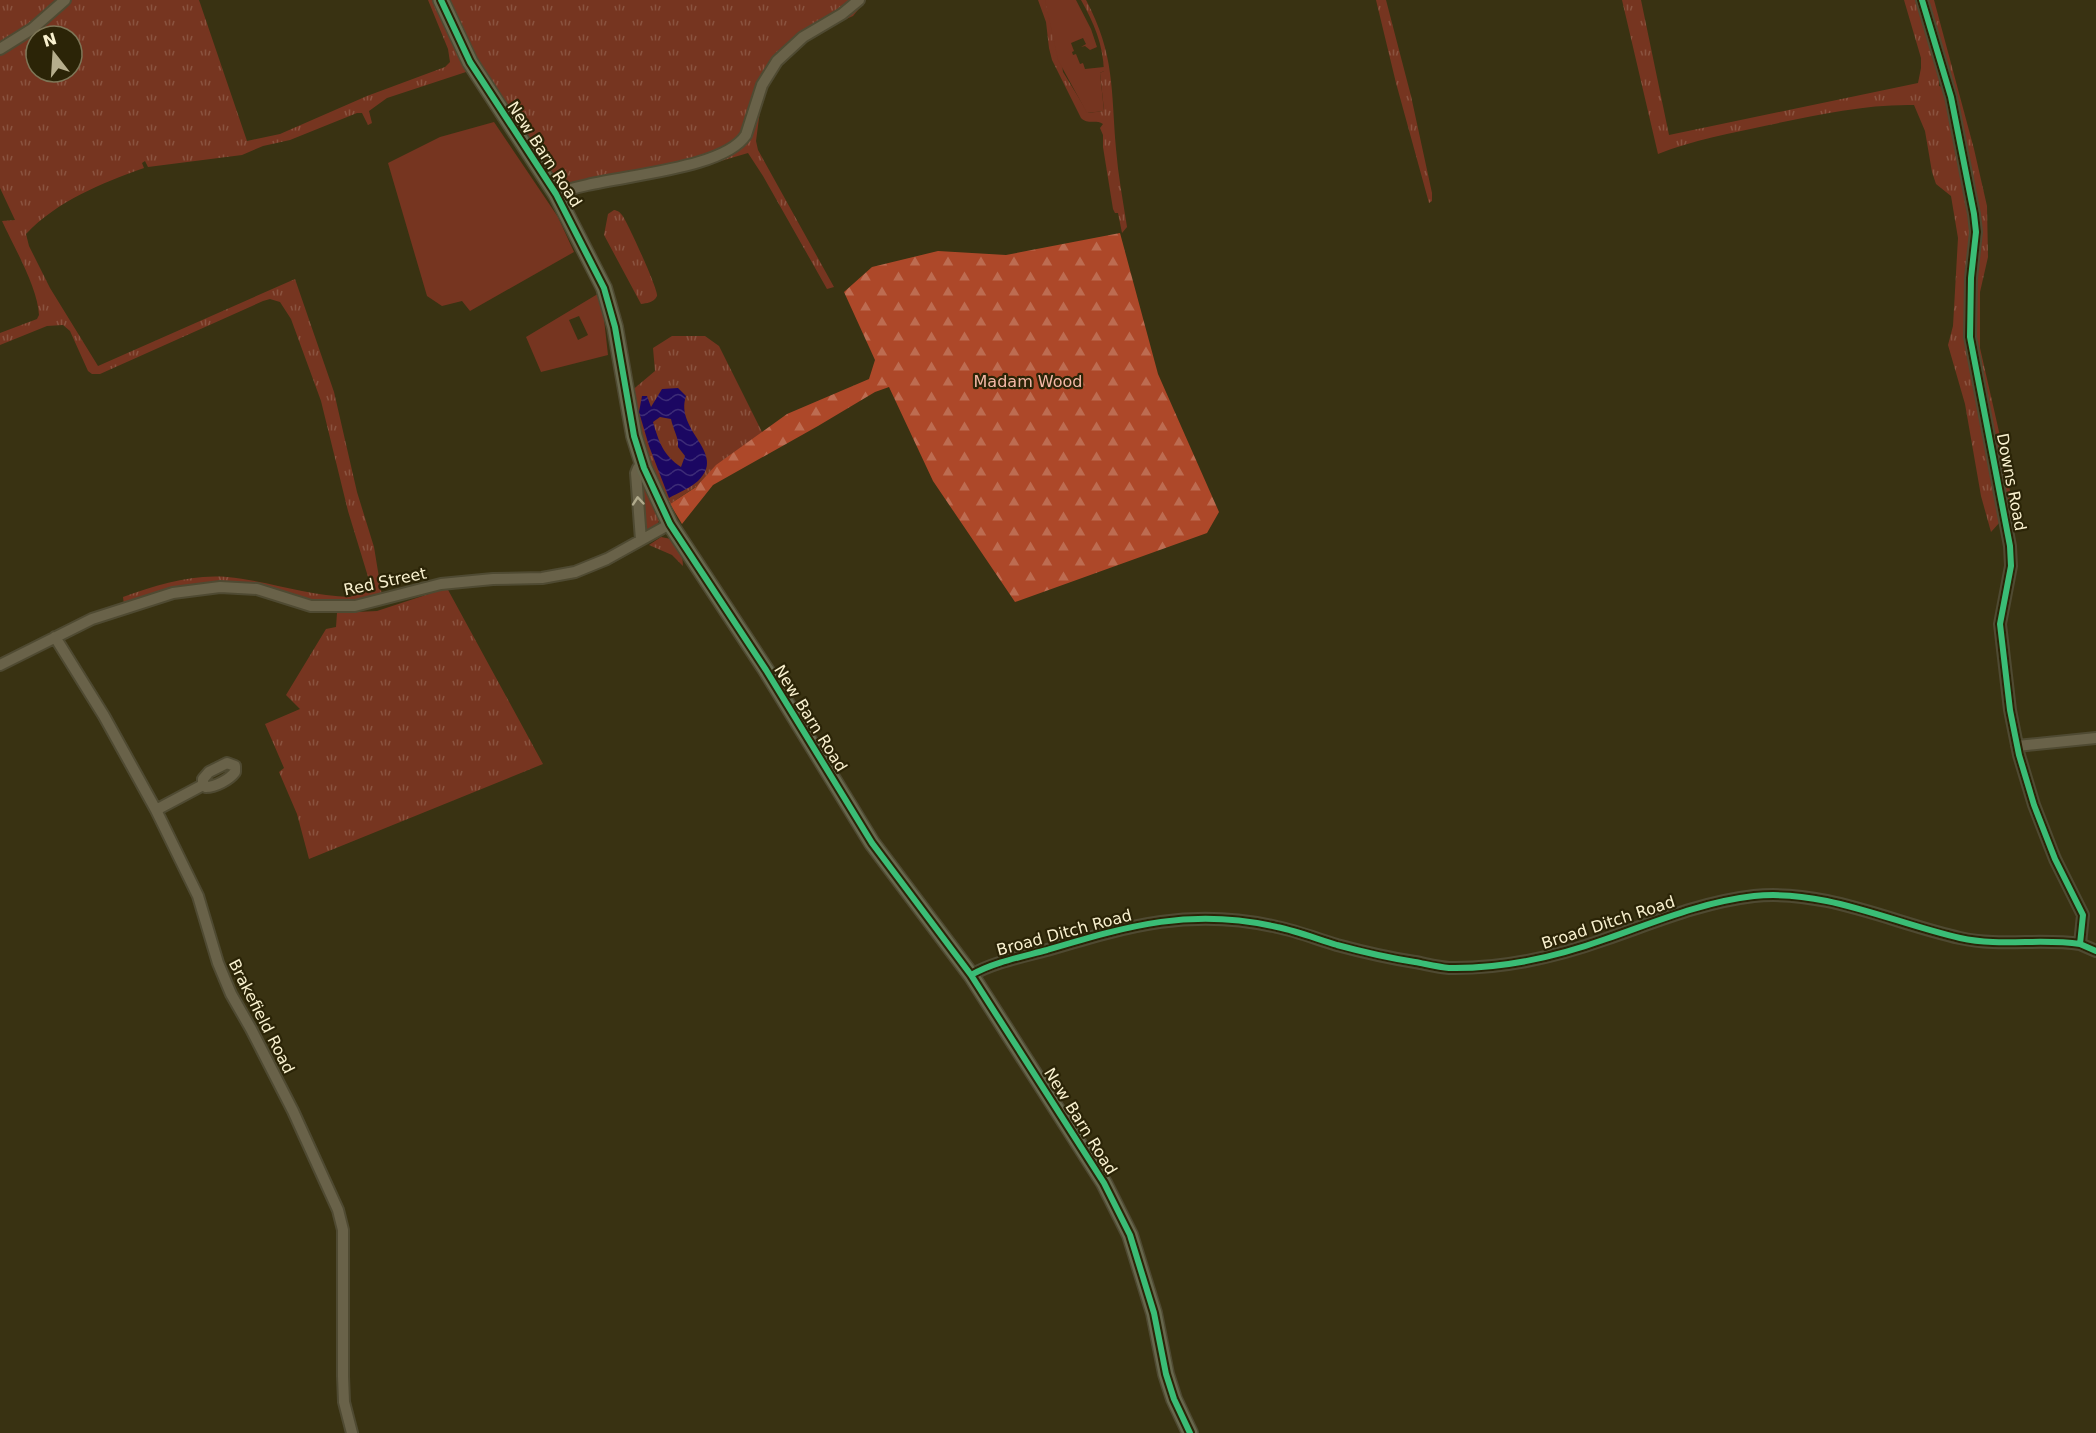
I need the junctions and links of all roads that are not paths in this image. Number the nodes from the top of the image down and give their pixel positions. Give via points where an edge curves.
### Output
1 (65, 0) edge
2 (441, 0) edge
3 (859, 0) edge
4 (1922, 0) edge
5 (0, 49) edge
6 (556, 194) junction
7 (643, 465) junction
8 (670, 524) junction
9 (642, 540) junction
10 (55, 637) junction
11 (0, 665) edge
12 (2096, 738) edge
13 (2017, 746) junction
14 (203, 785) dead end
15 (156, 810) junction
16 (2080, 944) junction
17 (2096, 951) edge
18 (971, 975) junction
19 (352, 1433) edge
20 (1190, 1433) edge

1 - 5 street via 32,29
2 - 6 street, New Barn Road via 470,62
3 - 6 street via 803,37 777,61 762,85 746,135 734,148 702,162 586,184
4 - 13 street, Downs Road via 1952,100 1974,214 1970,337 2010,546 2011,566 2000,624
6 - 7 street, New Barn Road via 606,294
7 - 8 street, New Barn Road
9 -> 7 street via 636,473
8 - 9 street, Red Street
8 - 18 street, New Barn Road via 872,843
9 - 10 street, Red Street via 575,572 553,577 441,584 355,606 311,606 257,589 220,587 173,593 110,613
10 - 11 street, Red Street
10 - 15 street, Brakefield Road
12 - 13 street
13 - 16 street, Downs Road via 2044,832 2082,913
14 - 15 street
15 - 19 street, Brakefield Road via 198,896 231,994 293,1111 338,1210 343,1230 344,1402
16 - 17 street
16 - 18 street, Broad Ditch Road via 1962,939 1853,908 1795,897 1756,896 1711,903 1574,949 1500,966 1435,966 1389,958 1277,927 1217,917 1139,925 996,964
18 - 20 street, New Barn Road via 1104,1183 1130,1235 1154,1312 1166,1374

